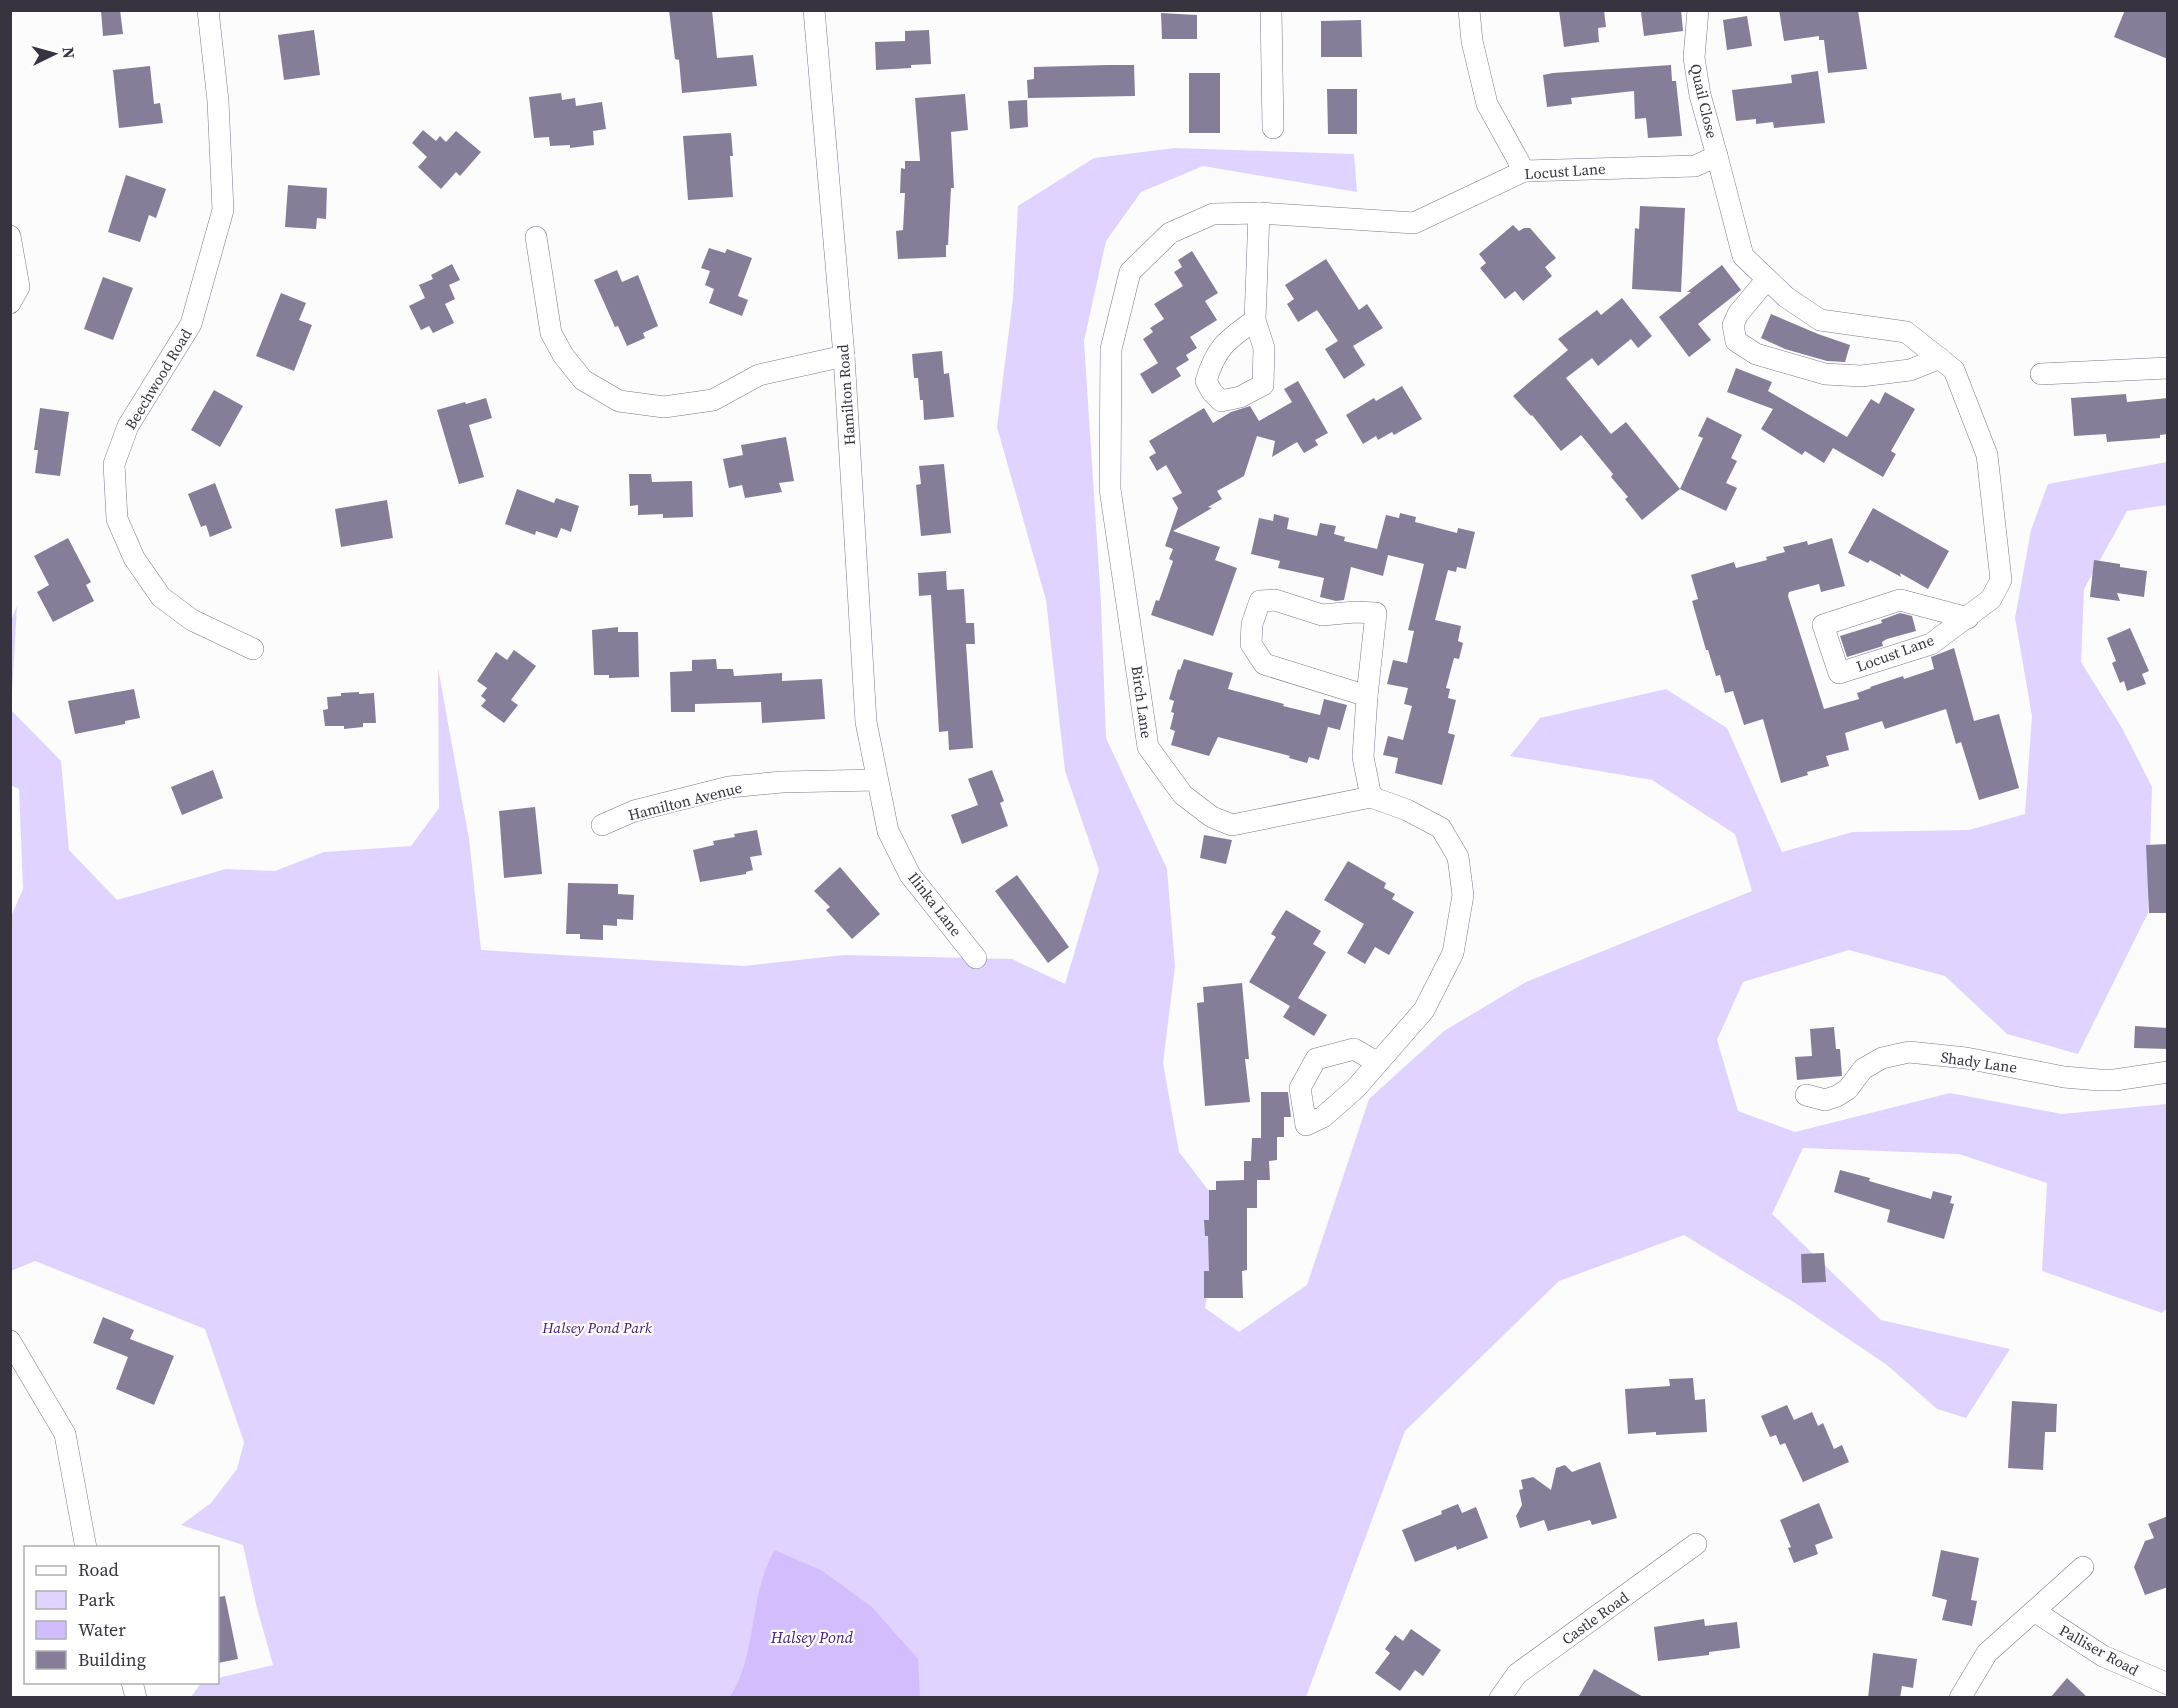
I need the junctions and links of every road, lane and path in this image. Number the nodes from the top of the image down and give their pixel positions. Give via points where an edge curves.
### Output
1 (208, 10) edge
2 (814, 10) edge
3 (1272, 10) edge
4 (1469, 10) edge
5 (1698, 10) edge
6 (1273, 128) dead end
7 (1717, 156) junction
8 (1524, 171) junction
9 (1259, 213) junction
10 (1213, 214) joint
11 (10, 236) edge
12 (536, 237) dead end
13 (1767, 279) junction
14 (10, 303) edge
15 (1255, 320) dead end
16 (844, 356) junction
17 (1940, 358) junction
18 (2168, 368) edge
19 (2041, 374) dead end
20 (1968, 618) junction
21 (253, 650) dead end
22 (1367, 696) junction
23 (877, 780) junction
24 (1371, 797) junction
25 (602, 825) dead end
26 (976, 958) dead end
27 (1378, 1063) dead end
28 (2168, 1072) edge
29 (1806, 1095) dead end
30 (10, 1341) edge
31 (1696, 1544) dead end
32 (86, 1546) edge
33 (2083, 1567) dead end
34 (2034, 1611) junction
35 (2168, 1684) edge
36 (1500, 1698) edge
37 (1960, 1698) edge

1 - 21 street, Beechwood Road via 218,101 223,210 191,324 128,426 114,464 117,519 134,558 161,597 192,620
2 - 16 street, Hamilton Road
3 - 6 street
4 - 8 street via 1487,104
5 - 7 street, Quail Close via 1694,58
7 - 8 street, Locust Lane via 1695,166
7 - 13 street, Locust Lane via 1743,256
8 - 9 street, Locust Lane via 1414,223
9 - 10 street, Locust Lane
9 - 15 street
10 - 24 street, Birch Lane via 1170,234 1130,272 1111,349 1110,489 1148,747 1183,795 1212,817 1232,825
11 - 14 street via 19,287
12 - 16 street via 555,341 584,380 619,401 664,408 713,400 759,375
13 - 17 street, Locust Lane via 1820,320 1906,332
13 - 17 street via 1732,325 1736,341 1756,354 1825,374 1861,376 1910,370
16 - 23 street, Hamilton Road via 866,722
17 - 20 street, Locust Lane via 1954,370 1988,455 2001,580 1991,600
18 - 19 street
20 - 20 street, Locust Lane via 1931,644 1839,673 1822,625 1900,600
22 - 22 street via 1376,613 1322,615 1275,600 1260,601 1252,624 1251,644 1264,664
22 - 24 street via 1363,757
23 - 25 street, Hamilton Avenue via 729,787 634,811
23 - 26 street, Ilinka Lane via 888,831 910,875
24 - 27 street via 1441,828 1458,857 1463,895 1453,952 1424,1010
28 - 29 street, Shady Lane via 2099,1080 1909,1052 1882,1058 1863,1069 1848,1089 1837,1096 1826,1100
30 - 32 street via 65,1434
31 - 36 street, Castle Road via 1517,1674
33 - 34 street
34 - 35 street, Palliser Road via 2103,1656
34 - 37 street via 1987,1653

